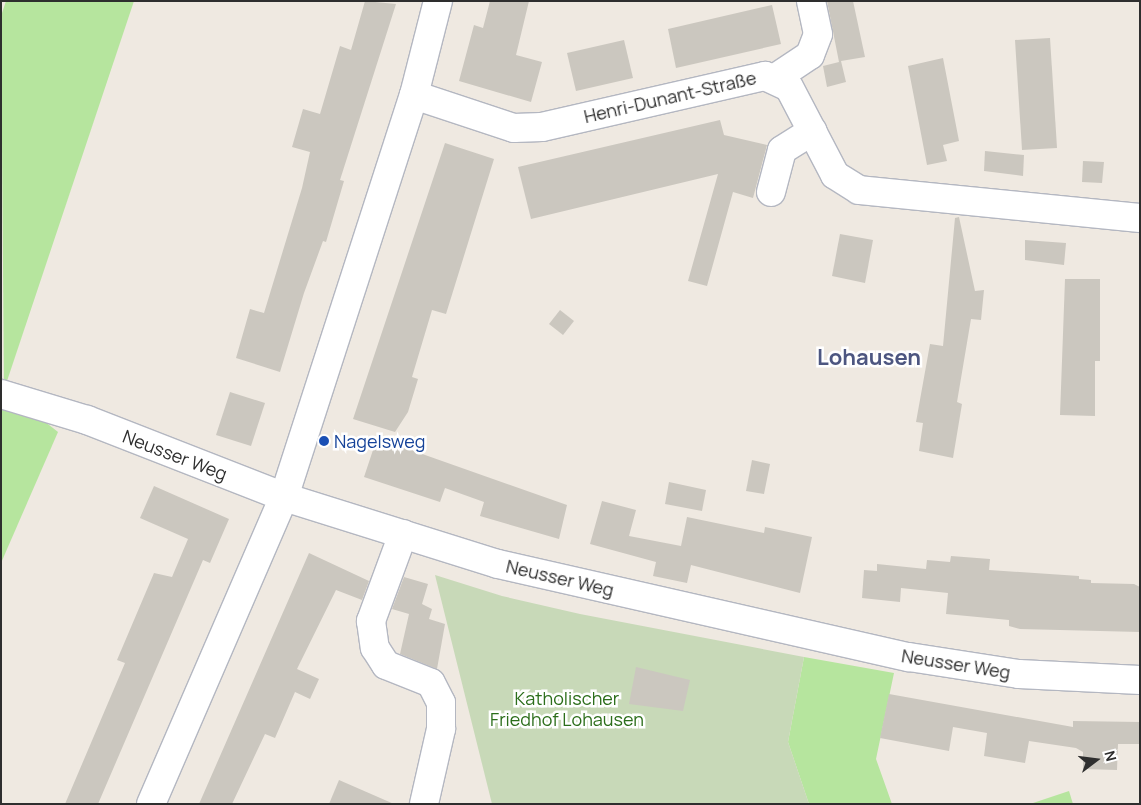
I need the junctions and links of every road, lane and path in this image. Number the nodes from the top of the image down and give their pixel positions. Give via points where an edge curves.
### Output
1 (438, 1) edge
2 (811, 1) edge
3 (774, 79) junction
4 (414, 96) junction
5 (812, 131) junction
6 (771, 192) dead end
7 (1140, 218) edge
8 (1, 394) edge
9 (284, 497) junction
10 (403, 534) junction
11 (1140, 680) edge
12 (151, 804) edge
13 (424, 804) edge

1 - 4 street
2 - 3 street via 818,34 810,55
3 - 4 street, Henri-Dunant-Straße via 765,76 542,127 514,128
3 - 5 street, Henri-Dunant-Straße via 789,87
4 - 9 street
5 - 6 street via 782,150
5 - 7 street, Henri-Dunant-Straße via 835,175 860,190
8 - 9 street, Neusser Weg via 88,420
9 - 10 street, Neusser Weg
9 - 12 street
10 - 11 street, Neusser Weg via 498,564 909,657 1018,674
10 - 13 street via 371,621 375,648 386,665 431,683 441,703 441,729

